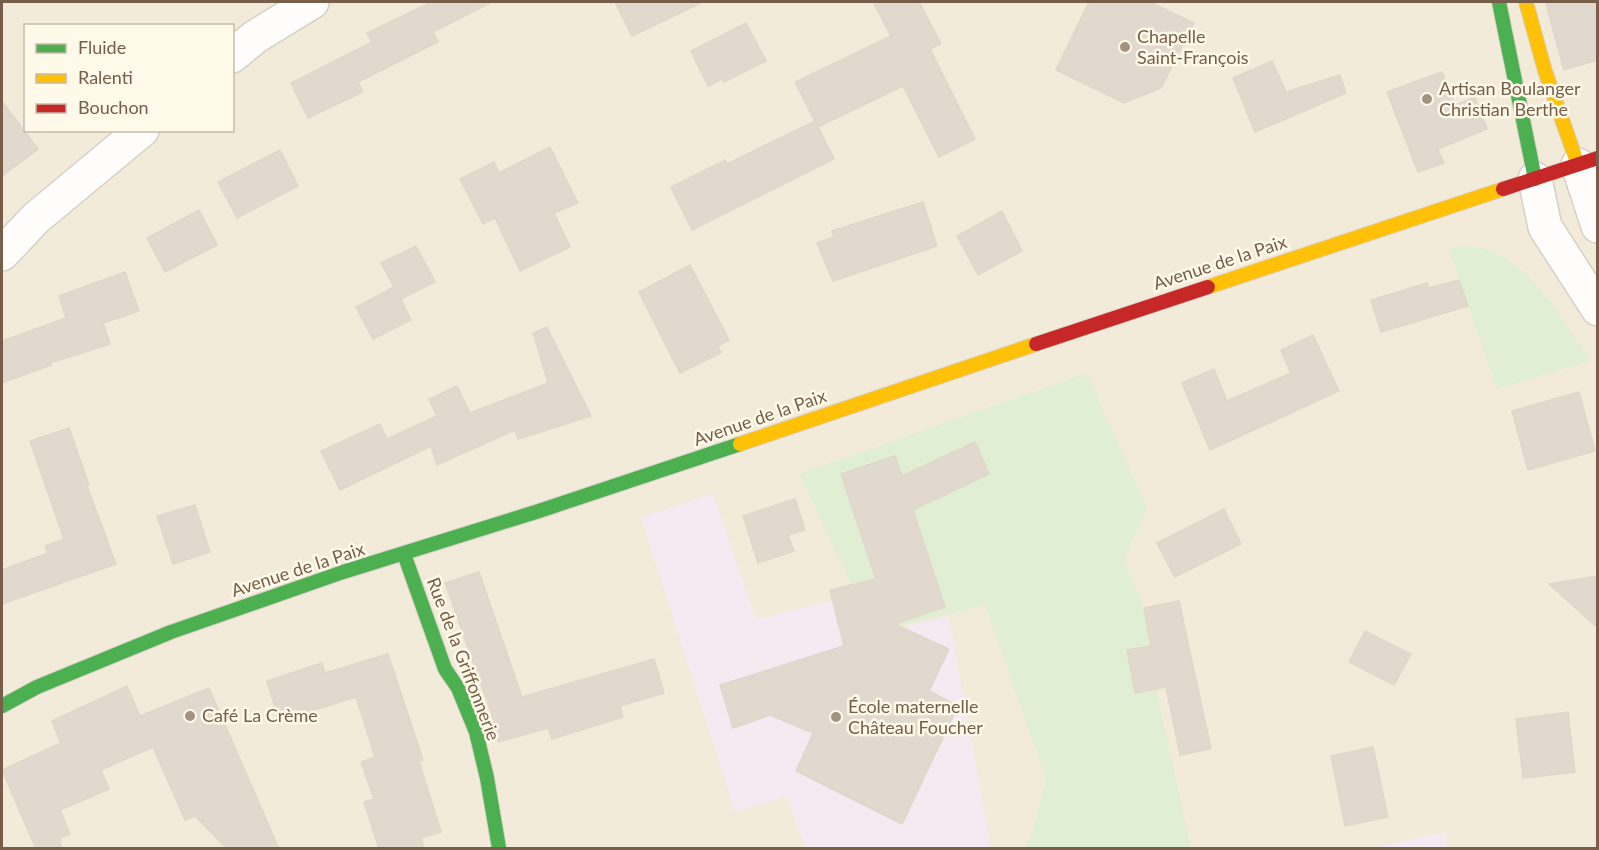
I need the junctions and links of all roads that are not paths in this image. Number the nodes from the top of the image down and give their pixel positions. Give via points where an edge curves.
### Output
1 (312, 2) edge
2 (1499, 2) edge
3 (1526, 2) edge
4 (234, 54) edge
5 (140, 132) edge
6 (1588, 162) edge
7 (1535, 179) junction
8 (1598, 226) edge
9 (2, 255) edge
10 (1598, 309) edge
11 (404, 554) junction
12 (2, 706) edge
13 (499, 849) edge

1 - 4 street
2 - 7 main road
3 - 6 main road via 1545,72
5 - 9 street via 36,218
6 - 7 main road, Avenue de la Paix
6 - 8 street
7 - 10 street via 1545,227
7 - 11 main road, Avenue de la Paix
11 - 12 main road, Avenue de la Paix via 171,632 37,687
11 - 13 main road, Rue de la Griffonnerie via 445,669 457,684 478,738

